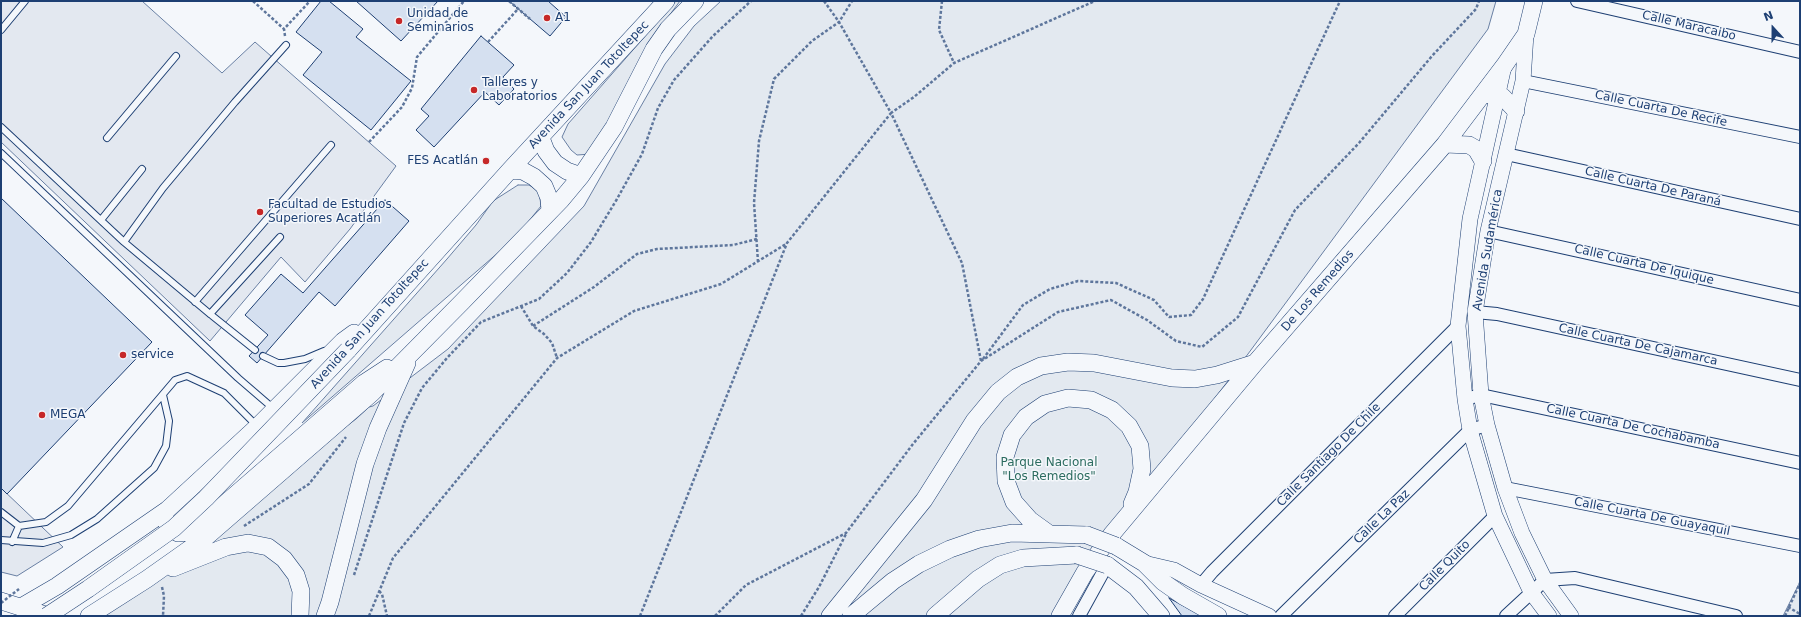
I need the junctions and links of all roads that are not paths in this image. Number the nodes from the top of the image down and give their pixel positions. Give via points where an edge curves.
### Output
1 (25, 1) edge
2 (666, 1) edge
3 (694, 1) edge
4 (1534, 1) edge
5 (1577, 1) edge
6 (1, 30) edge
7 (1526, 34) junction
8 (286, 45) road end
9 (1800, 52) edge
10 (176, 56) dead end
11 (1523, 81) junction
12 (1490, 94) junction
13 (1516, 111) junction
14 (1, 127) edge
15 (1800, 137) edge
16 (108, 138) dead end
17 (541, 138) junction
18 (1445, 144) junction
19 (331, 145) dead end
20 (1, 153) edge
21 (1506, 154) junction
22 (1483, 161) junction
23 (142, 169) dead end
24 (510, 170) junction
25 (581, 176) junction
26 (550, 211) junction
27 (1800, 219) edge
28 (101, 220) junction
29 (1488, 231) junction
30 (280, 237) dead end
31 (124, 242) junction
32 (1800, 300) edge
33 (195, 302) junction
34 (1475, 312) junction
35 (210, 314) junction
36 (1458, 326) junction
37 (346, 345) junction
38 (255, 350) dead end
39 (412, 352) junction
40 (263, 356) dead end
41 (1255, 363) junction
42 (1800, 380) edge
43 (163, 395) junction
44 (1481, 395) junction
45 (1465, 399) junction
46 (274, 410) junction
47 (1486, 425) junction
48 (258, 426) junction
49 (1470, 430) junction
50 (1800, 463) edge
51 (1505, 488) junction
52 (167, 510) junction
53 (1, 512) edge
54 (1495, 516) junction
55 (1126, 517) junction
56 (19, 526) junction
57 (1048, 533) junction
58 (1, 540) edge
59 (12, 542) junction
60 (1800, 546) edge
61 (1144, 563) junction
62 (1107, 565) junction
63 (153, 577) junction
64 (1545, 580) junction
65 (1201, 585) junction
66 (1531, 592) junction
67 (1, 602) edge
68 (20, 607) junction
69 (96, 612) edge
70 (48, 616) edge
71 (300, 616) edge
72 (324, 616) edge
73 (830, 616) edge
74 (851, 616) edge
75 (935, 616) edge
76 (1060, 616) edge
77 (1079, 616) edge
78 (1160, 616) edge
79 (1218, 616) edge
80 (1269, 616) edge
81 (1281, 616) edge
82 (1395, 616) edge
83 (1506, 616) edge
84 (1549, 616) edge
85 (1571, 616) edge
86 (1736, 616) edge

1 - 6 lane
2 - 17 main road, Avenida San Juan Totoltepec
3 - 25 main road, Avenida San Juan Totoltepec via 668,29 654,49 614,127
4 - 7 main road, De Los Remedios
5 - 9 street, Calle Maracaibo
7 - 11 street, Avenida Sudamérica
7 - 12 main road, De Los Remedios via 1504,66
8 - 31 lane via 163,188
10 - 16 lane
11 - 13 street, Avenida Sudamérica
11 - 15 street, Calle Cuarta De Recife
12 - 13 main road via 1507,100
12 - 18 main road, De Los Remedios
12 - 22 street, Avenida Sudamérica
13 - 21 street, Avenida Sudamérica
14 - 28 lane
17 - 24 main road, Avenida San Juan Totoltepec
17 - 25 main road via 546,152 555,163
18 - 22 main road via 1469,145 1476,149
18 - 41 main road, De Los Remedios
19 - 33 lane
20 - 46 lane
21 - 27 street, Calle Cuarta De Paraná
21 - 29 street, Avenida Sudamérica
22 - 36 street, Avenida Sudamérica via 1470,219
23 - 28 lane
24 - 26 main road via 523,171 544,186 549,198
24 - 37 main road, Avenida San Juan Totoltepec via 379,315
25 - 26 main road, Avenida San Juan Totoltepec
26 - 39 main road, Avenida San Juan Totoltepec
28 - 31 lane
29 - 32 street, Calle Cuarta De Iquique
29 - 34 street, Avenida Sudamérica
30 - 35 lane
31 - 33 lane
33 - 35 lane
34 - 42 street, Calle Cuarta De Cajamarca via 1497,314
34 - 44 street, Avenida Sudamérica
35 - 38 lane
36 - 45 street, Avenida Sudamérica
36 - 65 street, Calle Santiago De Chile
37 - 40 lane via 293,362 278,363
37 - 46 main road
37 - 70 main road, Avenida San Juan Totoltepec, bridge via 206,498 174,528
39 - 52 main road via 364,383 197,528 178,533 168,527
39 - 63 main road, Avenida San Juan Totoltepec via 372,393 211,533
39 - 72 main road via 365,464 330,602
41 - 55 main road, De Los Remedios
41 - 73 main road via 1195,379 1172,378 1094,363 1068,362 1041,366 1017,377 998,392 974,420 924,500
43 - 48 lane via 175,380 187,376 224,393
43 - 56 lane via 68,506 46,522
43 - 59 lane via 169,421 166,446 154,468 97,519 71,535 43,542
44 - 45 street, Calle Cuarta De Cochabamba
44 - 47 street, Avenida Sudamérica
44 - 50 street, Calle Cuarta De Cochabamba
45 - 49 street, Avenida Sudamérica
46 - 48 main road
47 - 49 street, Calle La Paz
47 - 51 street, Avenida Sudamérica
48 - 52 main road
49 - 54 street, Avenida Sudamérica
49 - 81 street, Calle La Paz
51 - 60 street, Calle Cuarta De Guayaquil
51 - 64 street, Avenida Sudamérica via 1522,533
52 - 68 main road via 57,586
53 - 56 lane
54 - 66 street, Avenida Sudamérica
54 - 82 street, Calle Quito
55 - 57 main road via 1137,492 1142,469 1140,446 1129,426 1112,410 1091,400 1068,398 1045,404 1026,417 1012,435 1005,457 1006,481 1014,502 1030,520
55 - 76 main road, De Los Remedios via 1085,572
56 - 59 lane
57 - 61 main road, bridge via 1086,535 1116,546
57 - 74 main road via 1012,533 979,539 950,549 919,564 893,581
58 - 59 lane
61 - 65 street via 1174,570
61 - 79 main road via 1168,585
62 - 75 main road, bridge via 1077,555 1023,558 1000,565 978,579
62 - 77 street
62 - 78 main road via 1136,587
63 - 69 main road, Avenida San Juan Totoltepec
63 - 71 main road via 226,547 248,543 268,547 284,559 296,575 301,591
64 - 66 street
64 - 85 street, Avenida Sudamérica
64 - 86 street via 1574,578
65 - 80 street
66 - 83 street
66 - 84 street, Avenida Sudamérica
67 - 68 main road
68 - 70 main road

